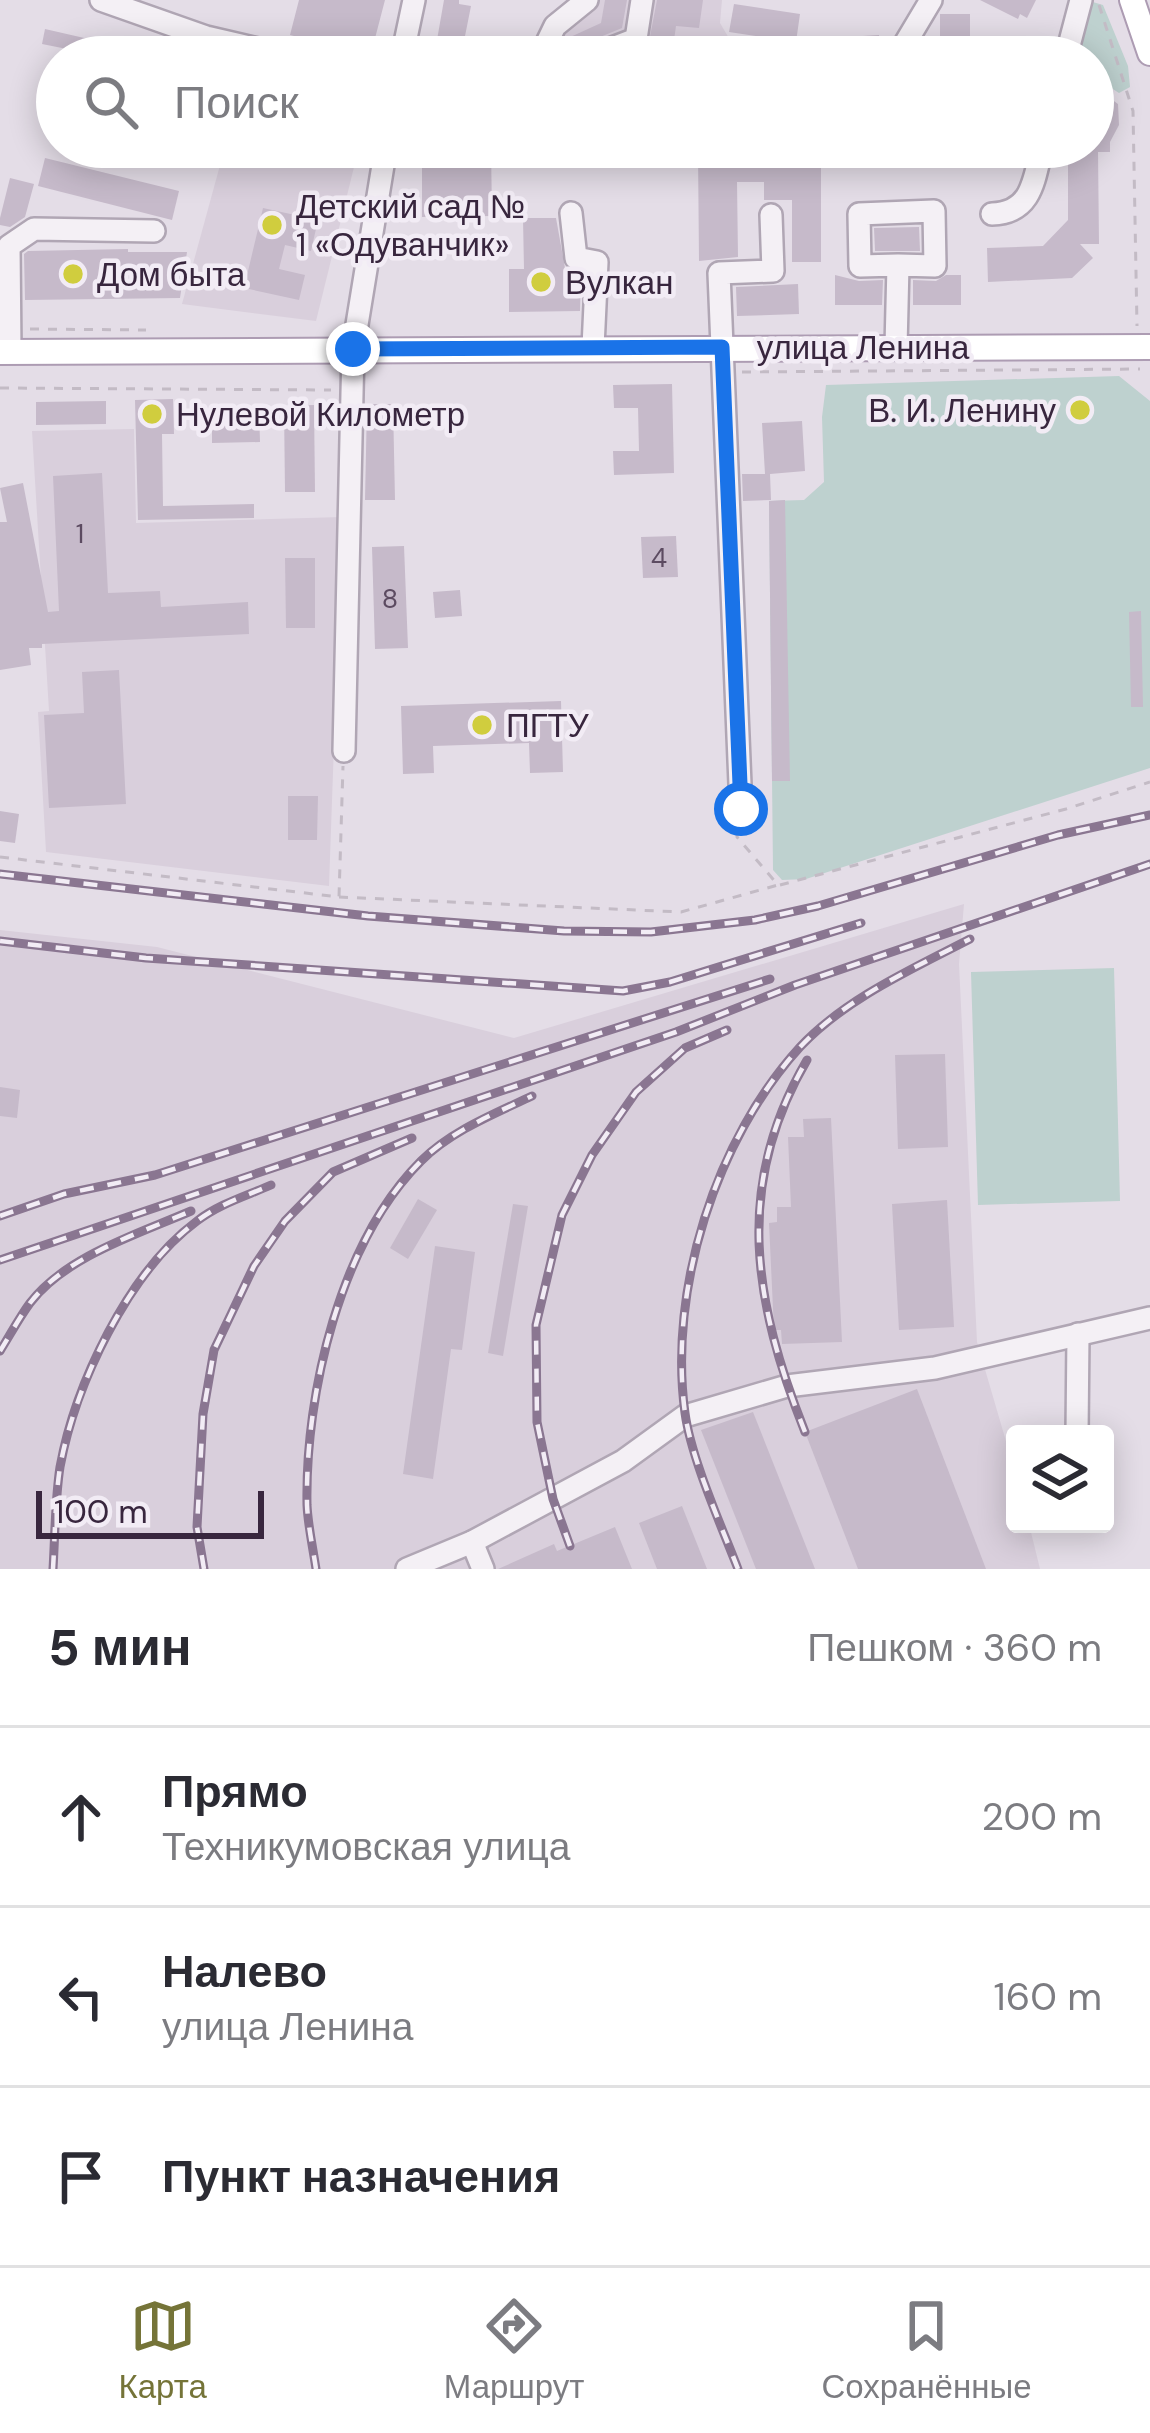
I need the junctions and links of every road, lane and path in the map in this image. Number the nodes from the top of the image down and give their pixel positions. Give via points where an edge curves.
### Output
1 (101, 0) edge
2 (414, 0) edge
3 (587, 0) edge
4 (642, 0) edge
5 (931, 0) edge
6 (1081, 0) edge
7 (1098, 0) edge
8 (1138, 7) edge
9 (203, 36) edge
10 (406, 36) edge
11 (550, 36) edge
12 (640, 36) edge
13 (910, 36) edge
14 (1072, 36) edge
15 (1109, 36) edge
16 (1114, 51) edge
17 (1150, 52) edge
18 (383, 168) edge
19 (1037, 168) edge
20 (571, 212) dead end
21 (992, 214) dead end
22 (771, 215) dead end
23 (154, 230) dead end
24 (898, 265) dead end
25 (593, 347) junction
26 (896, 347) junction
27 (1142, 348) edge
28 (353, 349) junction
29 (5, 352) edge
30 (722, 360) junction
31 (0, 388) edge
32 (333, 391) dead end
33 (344, 751) joint
34 (1150, 782) edge
35 (741, 807) joint
36 (0, 856) edge
37 (778, 885) junction
38 (339, 897) junction
39 (1150, 1318) edge
40 (1078, 1334) junction
41 (1077, 1425) edge
42 (472, 1542) junction
43 (407, 1569) edge
44 (483, 1569) edge

1 - 9 street
2 - 10 street
3 - 11 street
4 - 12 street
5 - 13 street
6 - 14 street
7 - 15 path
8 - 17 main road
16 - 27 path via 1133,111
18 - 28 street
19 - 21 street via 1018,209
20 - 25 street via 576,258 597,262
22 - 30 street via 773,271 718,273
23 - 29 street via 34,229 10,246
24 - 26 street
25 - 28 main road, улица Ленина
25 - 30 main road, улица Ленина
26 - 27 main road, улица Ленина
26 - 30 main road, улица Ленина
27 - 30 path
28 - 29 main road, улица Ленина
28 - 33 street
30 - 35 street
31 - 32 path
33 - 38 path
34 - 37 path
35 - 37 path via 737,837
36 - 38 path
37 - 38 path via 681,912
39 - 40 street
40 - 41 street
40 - 42 street via 935,1368 787,1386 685,1416 623,1461
42 - 43 street
42 - 44 street

